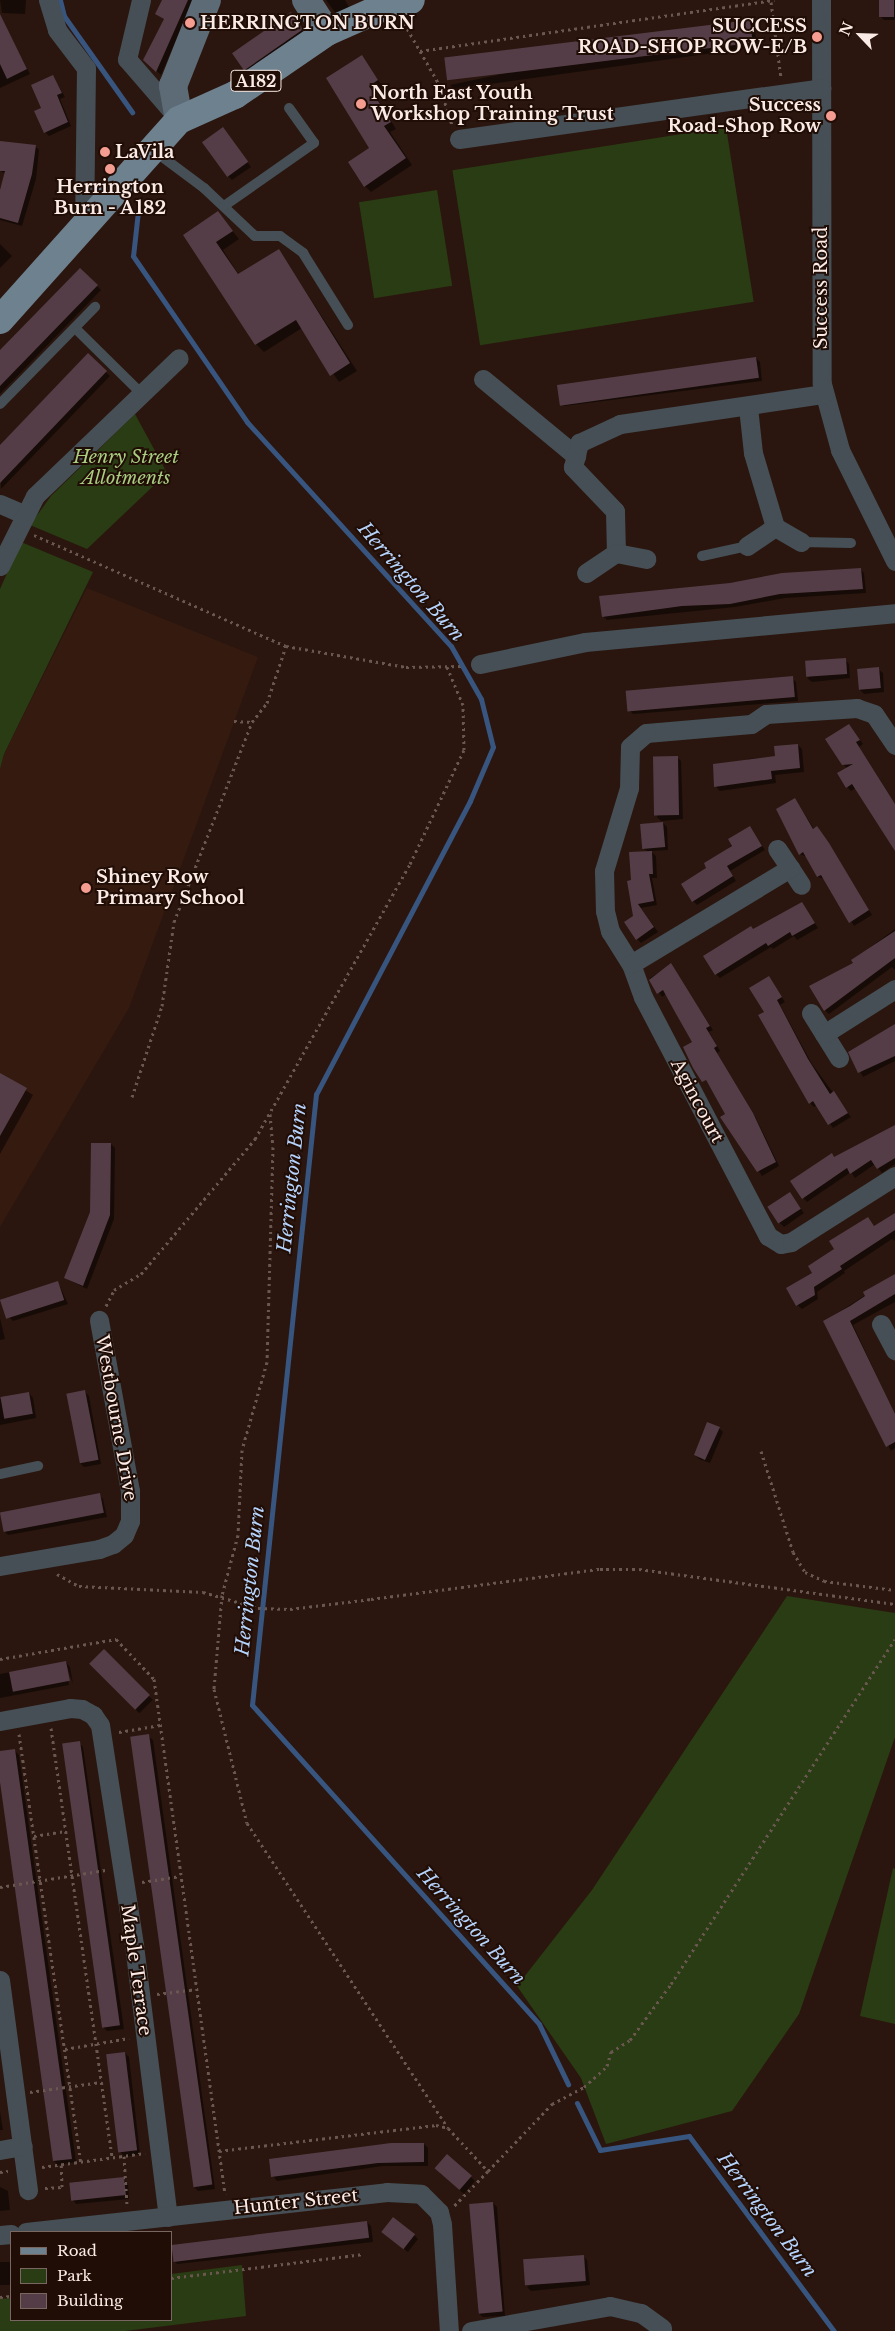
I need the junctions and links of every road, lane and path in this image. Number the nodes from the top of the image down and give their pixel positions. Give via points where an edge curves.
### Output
1 (48, 0) edge
2 (141, 0) edge
3 (207, 0) edge
4 (306, 0) edge
5 (821, 0) edge
6 (402, 1) edge
7 (772, 1) edge
8 (327, 32) junction
9 (420, 51) junction
10 (821, 88) junction
11 (783, 94) junction
12 (289, 108) dead end
13 (179, 120) junction
14 (459, 139) joint
15 (152, 150) junction
16 (224, 206) junction
17 (84, 228) junction
18 (95, 307) dead end
19 (2, 312) edge
20 (348, 325) dead end
21 (75, 328) junction
22 (179, 358) dead end
23 (483, 379) dead end
24 (142, 394) junction
25 (824, 394) junction
26 (0, 404) edge
27 (748, 407) junction
28 (576, 456) junction
29 (0, 504) edge
30 (21, 521) junction
31 (774, 527) junction
32 (801, 542) joint
33 (851, 543) dead end
34 (747, 546) joint
35 (616, 553) junction
36 (702, 556) dead end
37 (646, 559) dead end
38 (895, 561) edge
39 (0, 566) edge
40 (586, 573) dead end
41 (895, 614) edge
42 (286, 646) junction
43 (480, 664) dead end
44 (458, 666) dead end
45 (447, 667) junction
46 (234, 721) dead end
47 (252, 722) junction
48 (895, 745) edge
49 (777, 849) dead end
50 (790, 868) junction
51 (800, 885) dead end
52 (631, 964) junction
53 (895, 989) edge
54 (811, 1013) dead end
55 (824, 1034) junction
56 (839, 1058) dead end
57 (132, 1097) dead end
58 (270, 1114) junction
59 (895, 1176) edge
60 (99, 1320) joint
61 (881, 1324) dead end
62 (895, 1350) edge
63 (761, 1451) dead end
64 (38, 1466) dead end
65 (0, 1474) edge
66 (36, 1560) junction
67 (0, 1566) edge
68 (895, 1590) edge
69 (222, 1595) junction
70 (895, 1604) edge
71 (895, 1639) edge
72 (0, 1659) edge
73 (49, 1712) junction
74 (9, 1720) edge
75 (160, 1725) junction
76 (100, 1730) junction
77 (66, 1832) junction
78 (34, 1836) junction
79 (72, 1875) junction
80 (123, 1876) junction
81 (181, 1876) junction
82 (40, 1880) junction
83 (0, 1887) edge
84 (0, 1980) edge
85 (196, 1989) junction
86 (140, 1996) junction
87 (145, 2036) junction
88 (96, 2044) junction
89 (65, 2049) junction
90 (102, 2082) junction
91 (71, 2087) junction
92 (16, 2094) junction
93 (448, 2128) junction
94 (23, 2146) junction
95 (0, 2150) edge
96 (160, 2151) junction
97 (219, 2151) junction
98 (124, 2156) junction
99 (112, 2158) junction
100 (81, 2162) junction
101 (0, 2172) edge
102 (488, 2172) junction
103 (27, 2181) junction
104 (227, 2210) junction
105 (168, 2216) junction
106 (440, 2219) junction
107 (128, 2221) junction
108 (35, 2231) edge
109 (364, 2254) dead end
110 (172, 2278) edge
111 (524, 2326) edge
112 (662, 2328) dead end
113 (449, 2331) edge
114 (471, 2331) edge

1 - 17 street via 57,30 86,68
2 - 13 street via 126,59
3 - 13 main road via 173,86
4 - 8 main road
5 - 10 street, Success Road
6 - 8 main road, A182
6 - 9 path
7 - 9 path
7 - 11 path
8 - 13 main road, A182 via 235,95
9 - 14 path via 439,84 446,112
10 - 11 street
10 - 25 street, Success Road
11 - 14 street
12 - 16 lane via 314,143
13 - 15 main road, A182
15 - 16 lane
15 - 17 main road, A182
16 - 20 lane via 255,236 280,236 303,253
17 - 19 main road, A182
18 - 21 lane
21 - 24 lane
21 - 26 lane
22 - 24 street
23 - 28 street
24 - 30 street via 35,496
25 - 27 street
25 - 38 street, Success Road via 840,450
27 - 28 street via 620,424 579,443
27 - 31 street via 753,453
28 - 35 street via 573,467 616,511
29 - 30 street
30 - 39 street
30 - 42 path
31 - 32 street
31 - 34 street
32 - 33 lane
34 - 36 lane
35 - 37 street
35 - 40 street
41 - 43 street via 585,642
42 - 45 path via 406,667
42 - 47 path via 267,703
44 - 45 path
45 - 58 path via 463,705 464,750 410,864
46 - 47 path
47 - 57 path via 174,922 162,1006
48 - 52 street, Agincourt via 874,714 857,708 766,714 751,724 646,733 636,739 630,747 629,788 604,871 608,924
49 - 50 street
50 - 51 street
50 - 52 street
52 - 59 street, Agincourt via 643,997 768,1236 781,1244 791,1242
53 - 55 street
54 - 55 street
55 - 56 street
58 - 60 path via 255,1139 141,1274 114,1290
58 - 69 path via 273,1147 267,1362 242,1450 238,1535
60 - 66 street, Westbourne Drive via 130,1491 130,1521 124,1534 113,1544
61 - 62 street
63 - 68 path via 793,1552 805,1572 824,1581
64 - 65 lane
66 - 67 street, Westbourne Drive
66 - 69 path via 79,1586
69 - 70 path via 258,1608 290,1608 600,1569 639,1569
69 - 93 path via 214,1688 248,1823
71 - 102 path via 671,1984 630,2040 611,2052 607,2066 584,2087 552,2104
72 - 75 path via 116,1639 154,1679
73 - 74 street
73 - 76 street via 82,1709 93,1715
73 - 77 path
74 - 78 path
75 - 76 path
75 - 81 path
76 - 80 street, Maple Terrace
77 - 78 path
77 - 79 path
78 - 82 path
79 - 80 path
79 - 82 path
79 - 88 path
80 - 81 path
80 - 86 street, Maple Terrace
81 - 85 path
82 - 83 path
82 - 89 path
84 - 92 street
85 - 86 path
85 - 97 path
86 - 87 street, Maple Terrace
87 - 88 path
87 - 96 street, Maple Terrace
88 - 89 path
88 - 90 path
89 - 91 path
90 - 91 path
90 - 99 path
91 - 92 path
91 - 100 path
92 - 94 street
93 - 97 path via 436,2124
93 - 102 path
94 - 95 street
94 - 103 street
96 - 98 path
96 - 105 street, Maple Terrace
97 - 104 path
98 - 99 path
98 - 107 path
99 - 100 path
100 - 103 path
101 - 103 path
102 - 106 path
104 - 105 street, Hunter Street
104 - 106 street, Hunter Street via 406,2191 421,2194 431,2202
105 - 107 street, Hunter Street
106 - 113 street, Hunter Street
107 - 108 street, Hunter Street
109 - 110 path
111 - 112 street via 610,2306 641,2313
111 - 114 street

